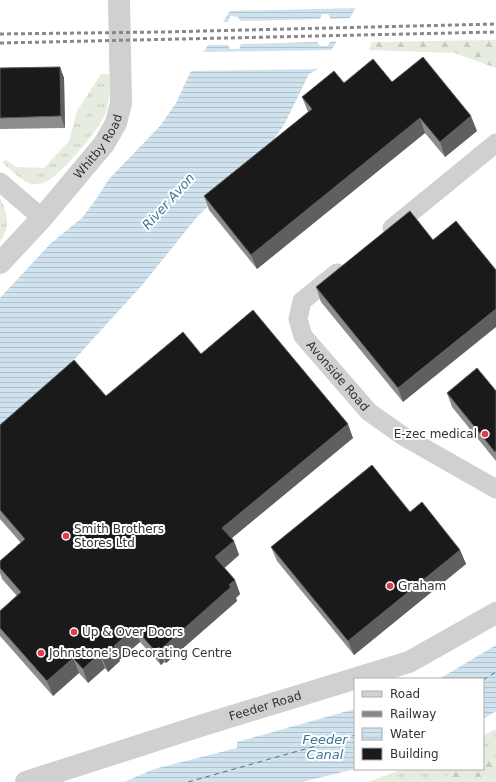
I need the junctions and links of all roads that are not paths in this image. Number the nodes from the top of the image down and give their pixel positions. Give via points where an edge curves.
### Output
1 (119, 0) edge
2 (496, 143) edge
3 (0, 182) edge
4 (42, 218) junction
5 (381, 237) edge
6 (351, 262) edge
7 (0, 263) edge
8 (496, 489) edge
9 (496, 613) edge
10 (357, 678) edge
11 (354, 679) edge
12 (26, 782) edge

1 - 4 street, Whitby Road via 121,104 116,123 104,144
2 - 5 street
3 - 4 street
4 - 7 street, Whitby Road
6 - 8 street, Avonside Road via 302,301 298,319 303,336 369,412 403,436
9 - 10 street, Feeder Road via 409,662
11 - 12 street, Feeder Road

